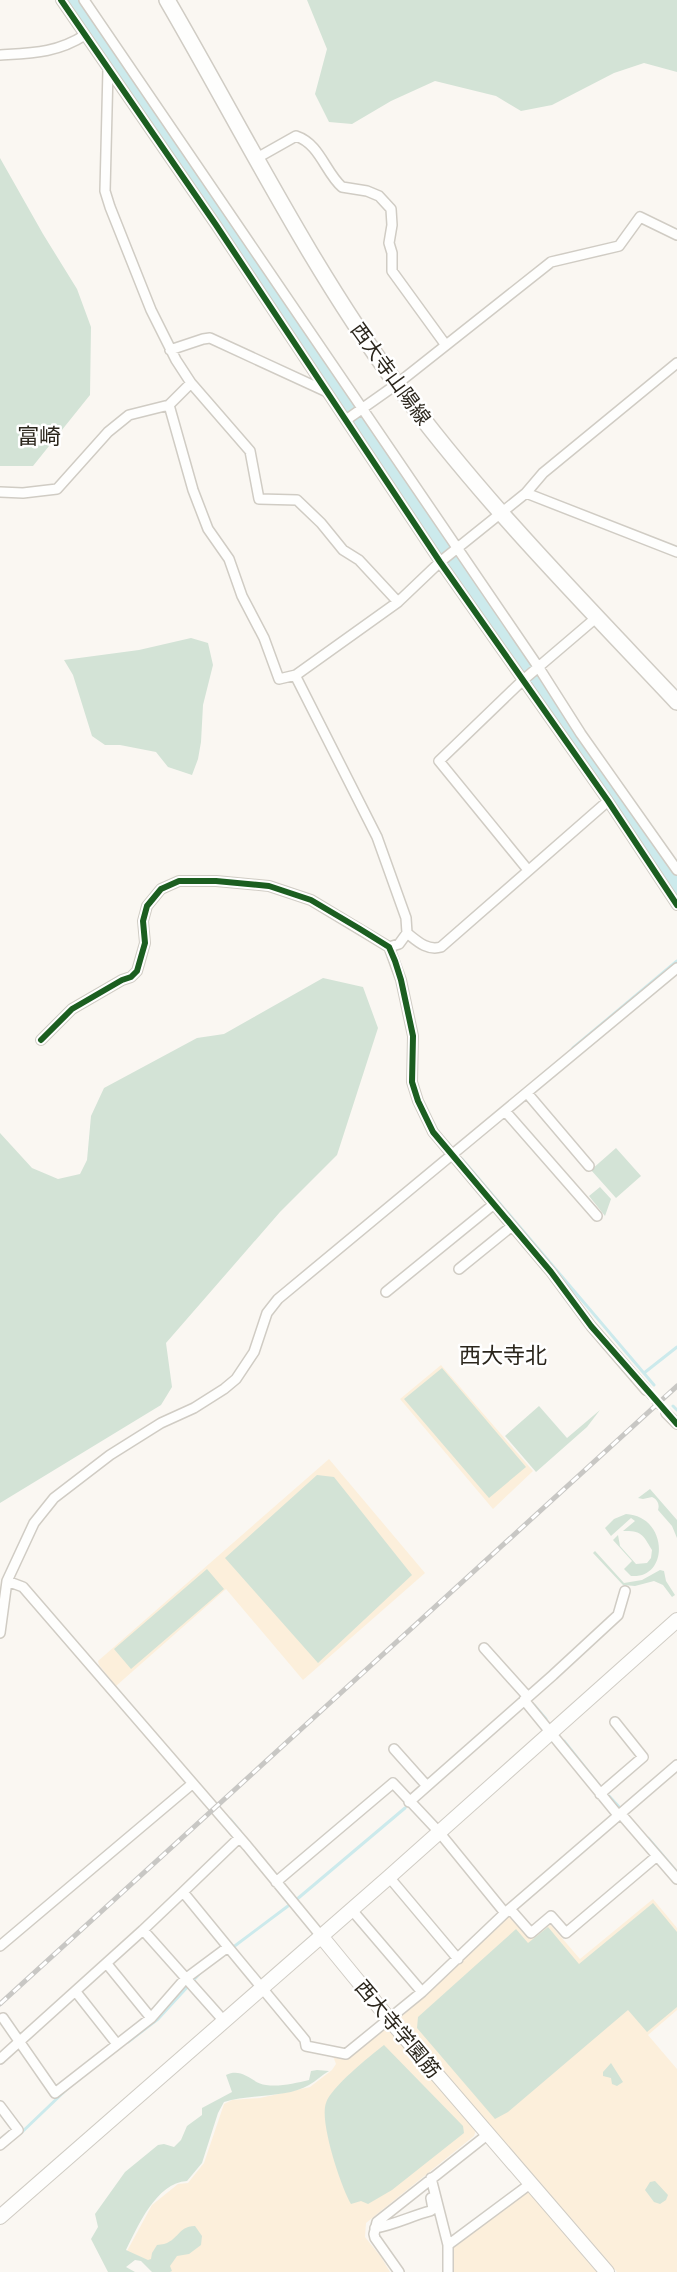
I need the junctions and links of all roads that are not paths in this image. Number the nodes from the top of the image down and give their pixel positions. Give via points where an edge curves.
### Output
1 (61, 0) edge
2 (84, 0) edge
3 (167, 0) edge
4 (85, 35) junction
5 (0, 55) edge
6 (108, 68) junction
7 (131, 73) junction
8 (120, 82) junction
9 (257, 158) junction
10 (229, 216) junction
11 (218, 224) junction
12 (677, 235) edge
13 (445, 344) junction
14 (170, 350) junction
15 (677, 363) edge
16 (191, 383) junction
17 (397, 384) junction
18 (325, 391) junction
19 (169, 405) junction
20 (361, 410) junction
21 (348, 419) junction
22 (0, 492) edge
23 (526, 492) junction
24 (502, 513) junction
25 (456, 550) junction
26 (677, 552) edge
27 (442, 561) junction
28 (398, 602) junction
29 (597, 617) junction
30 (537, 669) junction
31 (296, 675) junction
32 (524, 680) junction
33 (677, 702) edge
34 (580, 735) junction
35 (569, 744) junction
36 (608, 801) junction
37 (528, 870) junction
38 (677, 870) edge
39 (677, 906) edge
40 (407, 933) junction
41 (389, 947) junction
42 (677, 968) edge
43 (41, 1040) dead end
44 (527, 1093) junction
45 (505, 1111) junction
46 (453, 1155) junction
47 (589, 1166) dead end
48 (494, 1204) junction
49 (597, 1216) dead end
50 (512, 1226) junction
51 (459, 1269) dead end
52 (386, 1292) dead end
53 (646, 1390) tunnel mouth
54 (666, 1413) tunnel mouth
55 (677, 1424) edge
56 (7, 1581) junction
57 (625, 1591) dead end
58 (677, 1620) edge
59 (0, 1633) edge
60 (484, 1648) dead end
61 (526, 1698) junction
62 (615, 1722) dead end
63 (551, 1733) junction
64 (394, 1749) dead end
65 (677, 1766) edge
66 (192, 1784) junction
67 (427, 1786) junction
68 (600, 1794) junction
69 (409, 1802) junction
70 (619, 1814) junction
71 (439, 1832) junction
72 (239, 1838) junction
73 (657, 1856) junction
74 (389, 1877) junction
75 (677, 1879) edge
76 (276, 1882) junction
77 (183, 1892) junction
78 (351, 1909) junction
79 (508, 1911) junction
80 (143, 1930) junction
81 (321, 1936) junction
82 (0, 1946) edge
83 (230, 1949) junction
84 (458, 1959) junction
85 (107, 1964) junction
86 (188, 1982) junction
87 (261, 1987) junction
88 (76, 1992) junction
89 (422, 1992) junction
90 (3, 2018) dead end
91 (151, 2018) junction
92 (389, 2019) junction
93 (224, 2021) junction
94 (19, 2042) junction
95 (117, 2044) junction
96 (0, 2059) edge
97 (0, 2106) edge
98 (487, 2134) junction
99 (0, 2145) edge
100 (429, 2180) junction
101 (530, 2184) junction
102 (406, 2198) junction
103 (414, 2215) junction
104 (0, 2217) edge
105 (375, 2228) junction
106 (448, 2245) junction
107 (399, 2272) edge
108 (448, 2272) edge
109 (607, 2272) edge

1 - 4 street
2 - 7 street
3 - 9 main road, 西大寺山陽線
4 - 5 street via 69,45 47,51
4 - 6 street
6 - 8 street
6 - 14 street via 105,190
7 - 8 street
7 - 10 street
8 - 11 street
9 - 13 street via 296,136 312,146 342,187 367,191 386,202 392,216 388,243 392,271
9 - 17 main road, 西大寺山陽線 via 333,291
10 - 11 street
10 - 20 street
11 - 18 street
12 - 13 street via 640,217 618,246 551,262
13 - 17 street
14 - 16 street
14 - 18 street via 210,339
15 - 23 street via 543,473
16 - 19 street
16 - 28 street via 250,451 259,500 297,500
17 - 20 street
17 - 24 main road, 西大寺山陽線
18 - 21 street
19 - 22 street via 129,415 108,432 57,489
19 - 31 street via 208,530 230,560 279,679
20 - 21 street
20 - 25 street
21 - 27 street
23 - 24 street
23 - 26 street
24 - 25 street
24 - 29 main road, 西大寺山陽線
25 - 27 street
25 - 30 street
27 - 28 street
27 - 32 street
28 - 31 street
29 - 30 street
29 - 33 main road, 西大寺山陽線
30 - 32 street
30 - 34 street
31 - 40 street via 376,837 406,918
32 - 35 street
32 - 37 street via 439,761
34 - 35 street
34 - 38 street
35 - 36 street
36 - 37 street
36 - 39 street
37 - 40 street via 441,947 430,948
40 - 41 street via 399,944
41 - 43 street via 311,900 269,886 180,881 160,890 147,906 143,921 145,943 137,971 72,1009
41 - 46 street via 413,1036 412,1082 433,1132
42 - 44 street
44 - 45 street
44 - 47 street
45 - 46 street
45 - 49 street
46 - 48 street
46 - 56 street via 278,1299 267,1313 245,1367 224,1389 110,1455 54,1498 34,1523
48 - 50 street
48 - 52 street
50 - 51 street
50 - 53 street
54 - 55 street
56 - 59 street
56 - 66 street, 西大寺学園筋 via 23,1587
57 - 61 street via 618,1615
58 - 63 street
60 - 61 street
61 - 63 street
61 - 67 street
62 - 68 street via 643,1756
63 - 68 street
63 - 71 street
64 - 67 street
65 - 70 street
66 - 72 street, 西大寺学園筋
66 - 82 street
67 - 69 street
68 - 70 street
69 - 71 street
69 - 76 street via 393,1783
70 - 73 street
70 - 79 street
71 - 74 street
71 - 79 street
72 - 76 street, 西大寺学園筋
72 - 77 street
73 - 75 street
73 - 79 street via 566,1933 551,1916 531,1933
74 - 78 street
74 - 84 street
76 - 81 street, 西大寺学園筋
77 - 80 street
77 - 83 street
78 - 81 street
78 - 89 street
79 - 84 street
80 - 85 street
80 - 86 street
81 - 87 street
81 - 92 street, 西大寺学園筋
83 - 86 street
83 - 87 street
84 - 89 street
85 - 88 street
85 - 91 street
86 - 91 street
86 - 93 street
87 - 92 street via 306,2046 346,2054
87 - 93 street
88 - 94 street
88 - 95 street
89 - 92 street
90 - 94 street
91 - 95 street
92 - 98 street, 西大寺学園筋
93 - 104 street
94 - 95 street via 55,2093
94 - 96 street
97 - 99 street via 18,2130
98 - 100 street
98 - 101 street, 西大寺学園筋
100 - 102 street
100 - 103 street via 433,2209
100 - 106 street
101 - 106 street
101 - 109 street, 西大寺学園筋
102 - 103 street via 413,2205
102 - 105 street via 380,2218
103 - 105 street
105 - 107 street via 375,2238
106 - 108 street

